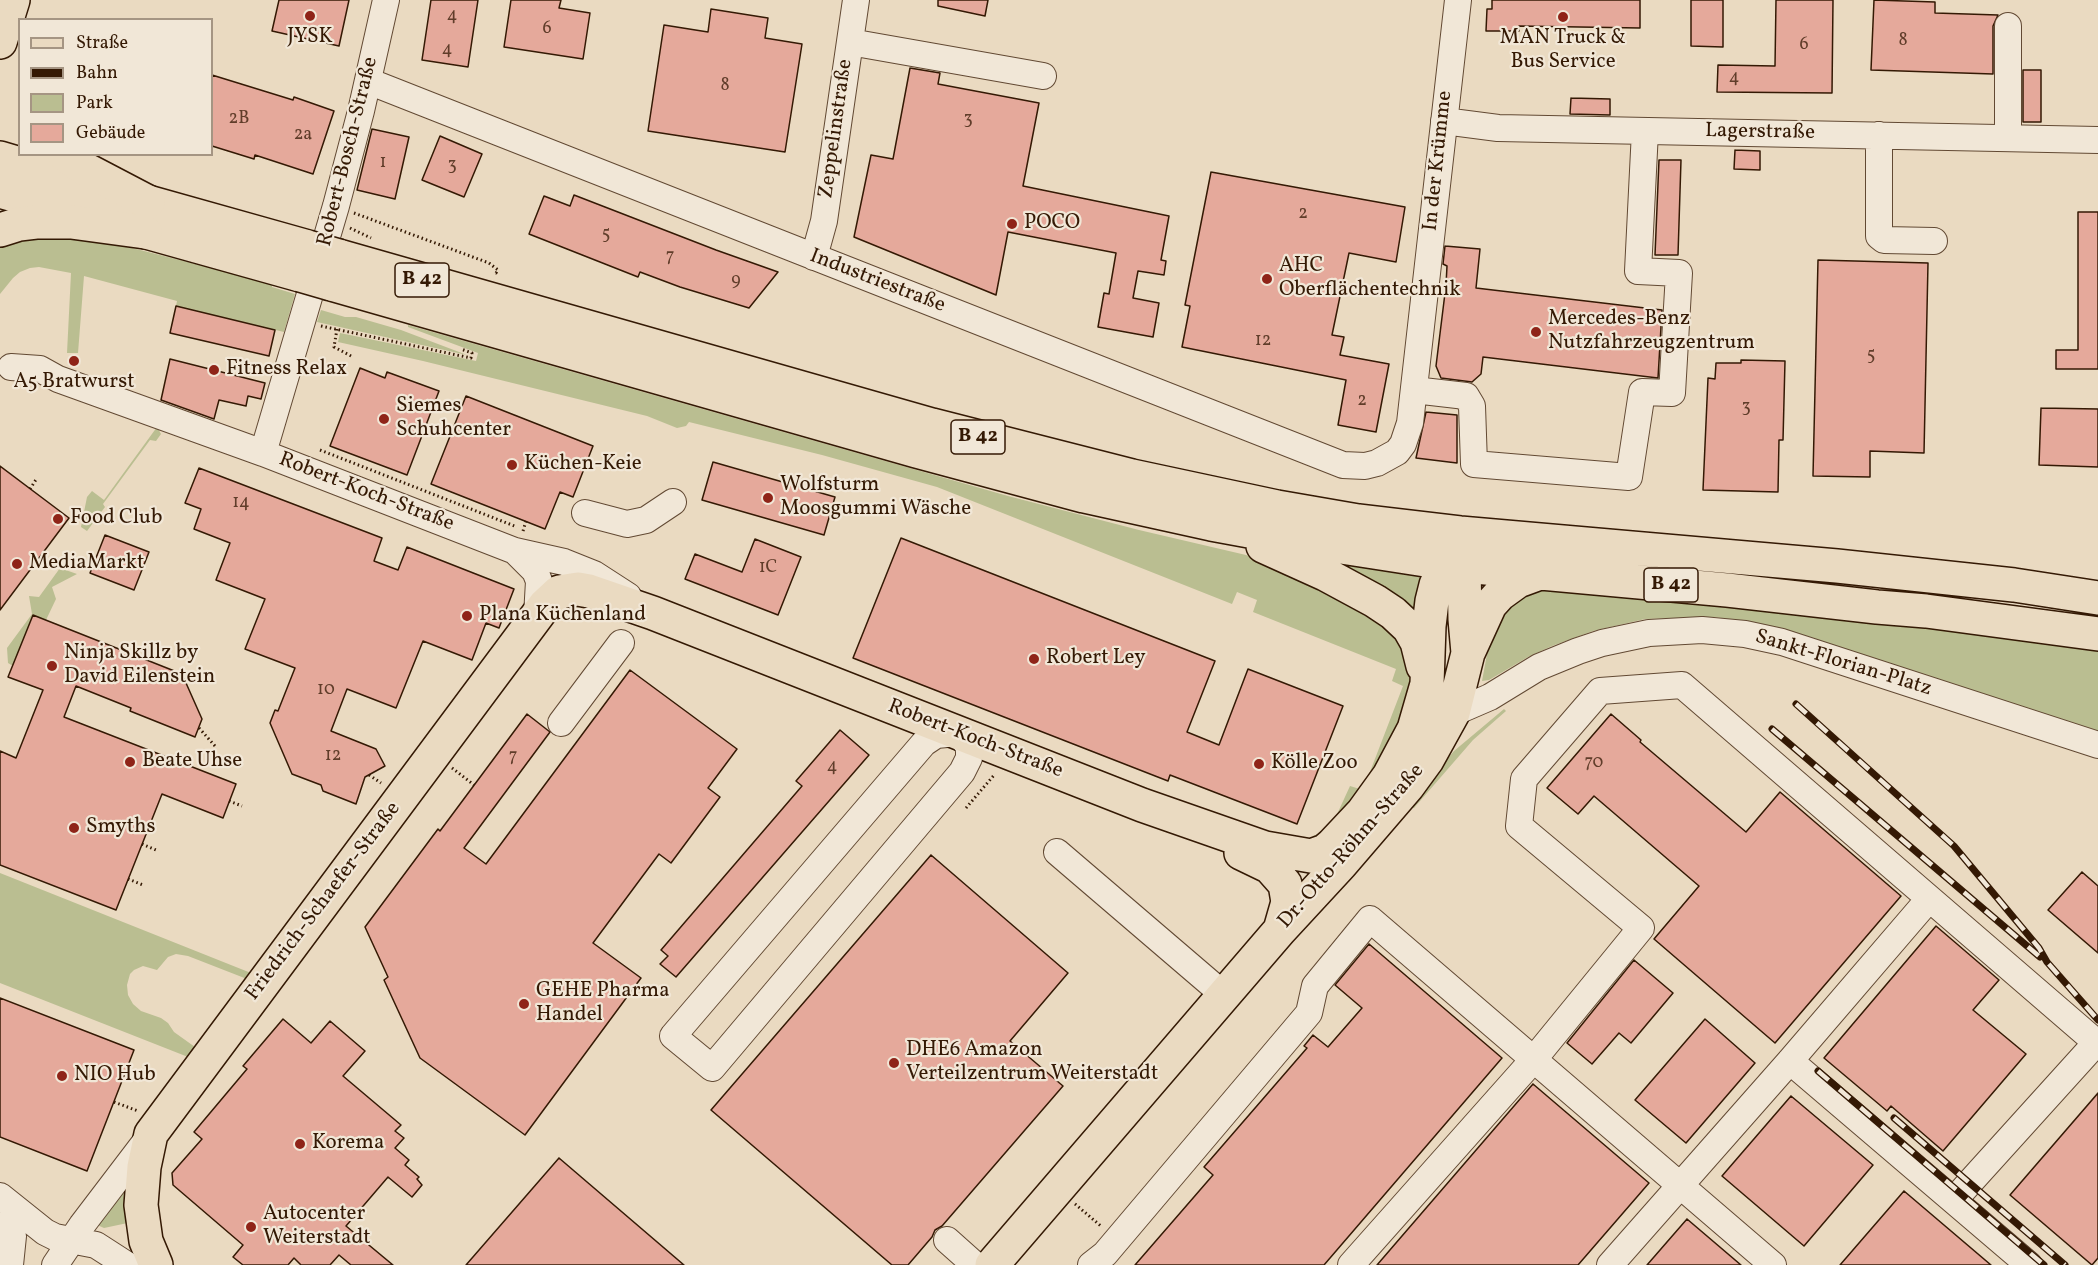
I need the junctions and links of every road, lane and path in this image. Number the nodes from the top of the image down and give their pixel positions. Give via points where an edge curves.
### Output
1 (13, 0) edge
2 (35, 0) edge
3 (386, 0) edge
4 (856, 0) edge
5 (1458, 0) edge
6 (30, 18) edge
7 (2008, 26) dead end
8 (0, 42) edge
9 (850, 42) junction
10 (1043, 76) dead end
11 (368, 81) junction
12 (1444, 122) junction
13 (1645, 131) junction
14 (1879, 135) junction
15 (2008, 138) junction
16 (2091, 138) edge
17 (67, 156) edge
18 (0, 158) edge
19 (0, 191) edge
20 (146, 217) junction
21 (0, 230) edge
22 (370, 237) dead end
23 (1934, 241) dead end
24 (324, 257) junction
25 (813, 257) junction
26 (485, 270) dead end
27 (452, 346) dead end
28 (353, 357) dead end
29 (11, 367) dead end
30 (1414, 390) junction
31 (320, 450) dead end
32 (263, 453) junction
33 (1388, 458) joint
34 (37, 478) dead end
35 (30, 489) dead end
36 (673, 502) dead end
37 (585, 513) dead end
38 (1211, 524) junction
39 (1460, 533) junction
40 (524, 542) junction
41 (1455, 565) junction
42 (1537, 574) junction
43 (2098, 598) edge
44 (653, 613) junction
45 (537, 616) junction
46 (2098, 634) edge
47 (621, 643) dead end
48 (1468, 653) junction
49 (1427, 684) junction
50 (1453, 713) junction
51 (561, 723) dead end
52 (199, 728) dead end
53 (958, 733) junction
54 (2098, 744) edge
55 (215, 746) dead end
56 (987, 783) dead end
57 (229, 801) dead end
58 (1142, 805) junction
59 (243, 806) dead end
60 (966, 808) dead end
61 (142, 844) dead end
62 (156, 850) dead end
63 (1057, 852) dead end
64 (1302, 856) joint
65 (128, 879) dead end
66 (143, 885) dead end
67 (1929, 899) junction
68 (1280, 930) junction
69 (1224, 995) junction
70 (2097, 1043) edge
71 (1534, 1059) junction
72 (1790, 1061) junction
73 (151, 1134) junction
74 (1680, 1186) junction
75 (1057, 1189) junction
76 (0, 1196) edge
77 (1954, 1200) junction
78 (0, 1226) edge
79 (72, 1239) junction
80 (947, 1240) dead end
81 (1107, 1256) edge
82 (10, 1265) edge
83 (55, 1265) edge
84 (128, 1265) edge
85 (156, 1265) edge
86 (975, 1265) edge
87 (992, 1265) edge
88 (1351, 1265) edge
89 (1610, 1265) edge
90 (1773, 1265) edge
91 (2029, 1265) edge

1 - 8 main road
2 - 6 main road
3 - 11 street, Robert-Bosch-Straße
4 - 9 street, Zeppelinstraße
5 - 12 street, In der Krümme
7 - 15 street
9 - 10 street
9 - 25 street, Zeppelinstraße via 824,221
11 - 24 street, Robert-Bosch-Straße
11 - 25 street, Industriestraße
12 - 13 street, Lagerstraße via 1498,128
12 - 30 street, In der Krümme
13 - 14 street, Lagerstraße
13 - 30 street via 1638,271 1679,273 1672,393 1642,392 1629,477 1474,464 1472,406 1466,396
14 - 15 street, Lagerstraße
14 - 23 street via 1879,236 1884,240
15 - 16 street, Lagerstraße
17 - 20 main road
18 - 20 main road, B 42
19 - 20 main road, B 42
20 - 21 main road via 19,224
20 - 24 main road, B 42
22 - 24 path
24 - 26 path via 489,263 498,270
24 - 32 street, Robert-Koch-Straße
24 - 38 main road, B 42 via 916,451 1084,496
24 - 39 main road, B 42 via 1049,456 1277,507
25 - 33 street, Industriestraße via 1343,465 1365,466
27 - 28 path via 472,353 471,358 337,329 334,347
29 - 32 street via 40,369 134,408
30 - 33 street, In der Krümme via 1408,433
31 - 40 path
32 - 40 street, Robert-Koch-Straße
34 - 35 path
36 - 37 street via 646,520 627,525
38 - 41 main road, B 42
38 - 49 main road via 1325,574 1392,613 1417,642
39 - 41 main road, Dr.-Otto-Röhm-Straße
39 - 43 main road, B 42 via 1837,566
40 - 44 street, Robert-Koch-Straße via 594,574
40 - 45 street, Robert-Koch-Straße via 538,576
41 - 42 main road, B 42
41 - 48 main road, Dr.-Otto-Röhm-Straße
41 - 49 main road, Dr.-Otto-Röhm-Straße via 1436,585 1431,602
42 - 46 main road, B 42 via 1727,590
42 - 48 main road via 1500,594
44 - 45 main road, Robert-Koch-Straße via 578,588 559,592
44 - 53 main road, Robert-Koch-Straße
45 - 73 main road, Friedrich-Schaefer-Straße
47 - 51 street
48 - 50 main road, Dr.-Otto-Röhm-Straße
49 - 64 main road, Dr.-Otto-Röhm-Straße via 1414,729 1380,789 1332,845 1318,855
50 - 54 street, Sankt-Florian-Platz via 1539,667 1602,643 1641,634 1702,630 1782,642
50 - 68 main road, Dr.-Otto-Röhm-Straße via 1408,786
52 - 55 path
53 - 53 street via 936,735 924,743 673,1036 712,1068 962,772 969,751
53 - 58 main road, Robert-Koch-Straße
56 - 60 path
57 - 59 path
58 - 64 main road, Robert-Koch-Straße via 1265,848
58 - 68 main road via 1276,872 1288,894
61 - 62 path
63 - 69 street
65 - 66 path
67 - 70 street
67 - 71 street via 1682,685 1600,692 1524,778 1520,826 1641,928
67 - 72 street
68 - 69 main road, Dr.-Otto-Röhm-Straße
69 - 75 main road, Dr.-Otto-Röhm-Straße
70 - 77 street
71 - 74 street
71 - 81 street via 1370,919 1315,986 1309,1012
71 - 88 street
72 - 74 street
72 - 77 street
73 - 79 street, Friedrich-Schaefer-Straße
73 - 85 main road via 141,1205 146,1241
74 - 89 street
74 - 90 street
75 - 81 path
75 - 87 main road, Dr.-Otto-Röhm-Straße
76 - 79 street via 45,1232
77 - 91 street
78 - 82 street via 13,1236
79 - 83 street, Friedrich-Schaefer-Straße
79 - 84 street via 105,1249
80 - 86 street

